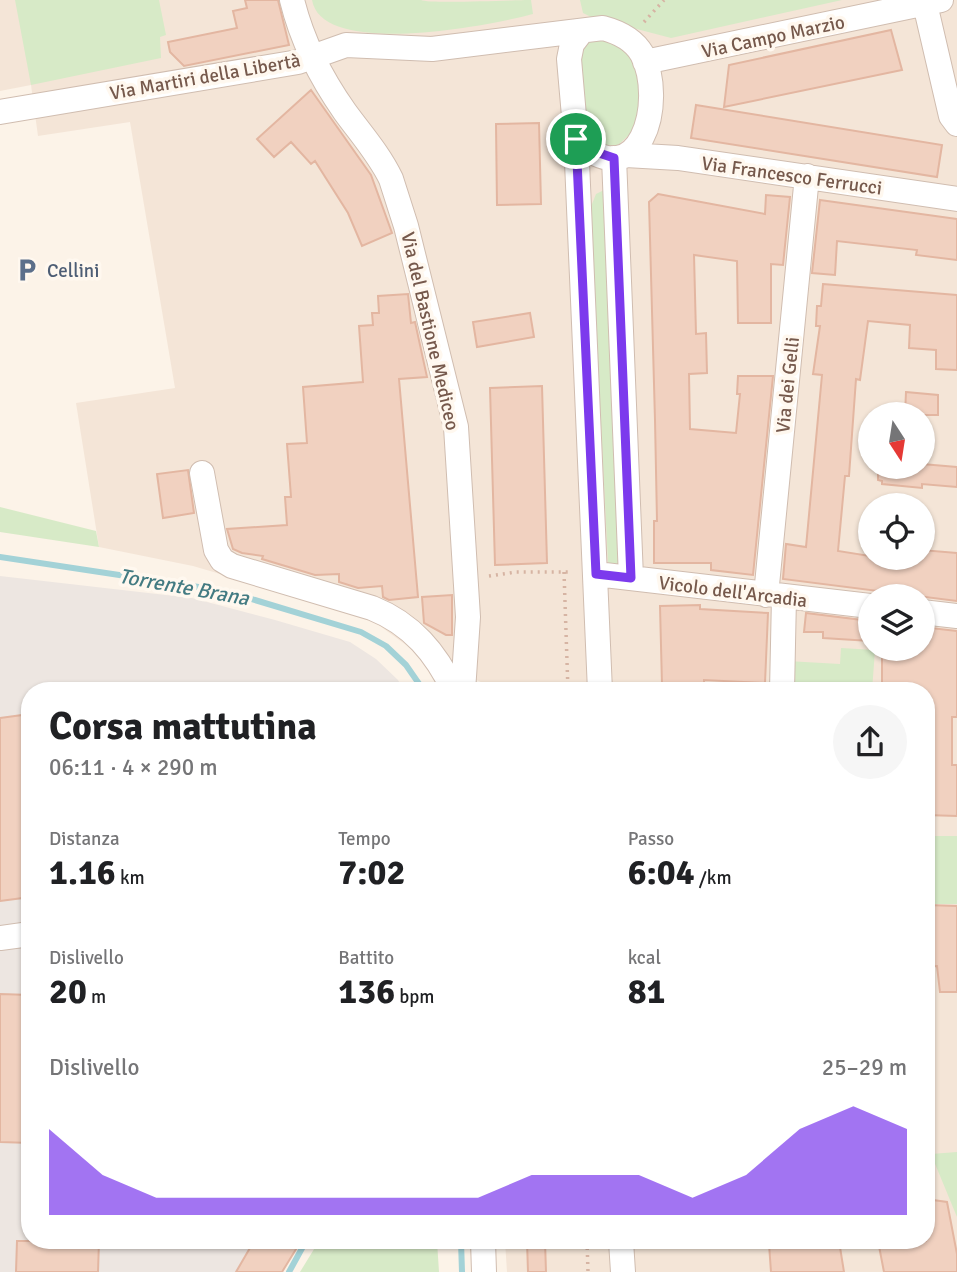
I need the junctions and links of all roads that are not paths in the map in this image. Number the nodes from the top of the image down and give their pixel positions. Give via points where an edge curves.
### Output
1 (292, 0) edge
2 (933, 2) edge
3 (582, 31) junction
4 (534, 37) junction
5 (312, 57) junction
6 (645, 62) junction
7 (569, 75) junction
8 (0, 112) edge
9 (957, 124) edge
10 (576, 139) junction
11 (618, 157) junction
12 (807, 176) junction
13 (580, 199) junction
14 (957, 199) edge
15 (202, 473) dead end
16 (586, 573) junction
17 (631, 578) junction
18 (775, 596) junction
19 (858, 605) edge
20 (935, 613) edge
21 (957, 616) edge
22 (450, 682) edge
23 (464, 682) edge
24 (599, 682) edge
25 (781, 682) edge
26 (21, 936) edge
27 (0, 939) edge
28 (483, 1249) edge
29 (622, 1249) edge
30 (484, 1272) edge
31 (623, 1272) edge

1 - 5 street, Via del Bastione Mediceo
2 - 6 street, Via Campo Marzio
2 - 9 street via 951,116
3 - 4 street, Via Martiri della Libertà
3 - 6 street via 603,28 629,39
3 - 7 street via 570,49
4 - 5 street, Via Martiri della Libertà via 432,49 355,44
4 - 7 street via 551,43
5 - 8 street, Via Martiri della Libertà
5 - 23 street, Via del Bastione Mediceo via 384,163 407,226 456,427 468,635
6 - 11 street via 650,100 647,132 636,150
7 - 10 street
10 - 11 street via 587,149
10 - 13 street
11 - 12 street, Via Francesco Ferrucci via 678,158
11 - 13 street
11 - 17 street
12 - 14 street, Via Francesco Ferrucci
12 - 18 street, Via dei Gelli
13 - 16 street
15 - 22 street via 214,543 222,560 393,618 429,647
16 - 17 street, Vicolo dell'Arcadia
16 - 24 street
17 - 18 street, Vicolo dell'Arcadia
18 - 19 street, Vicolo dell'Arcadia
18 - 25 street, Via dei Gelli
20 - 21 street
26 - 27 street
28 - 30 street
29 - 31 street

